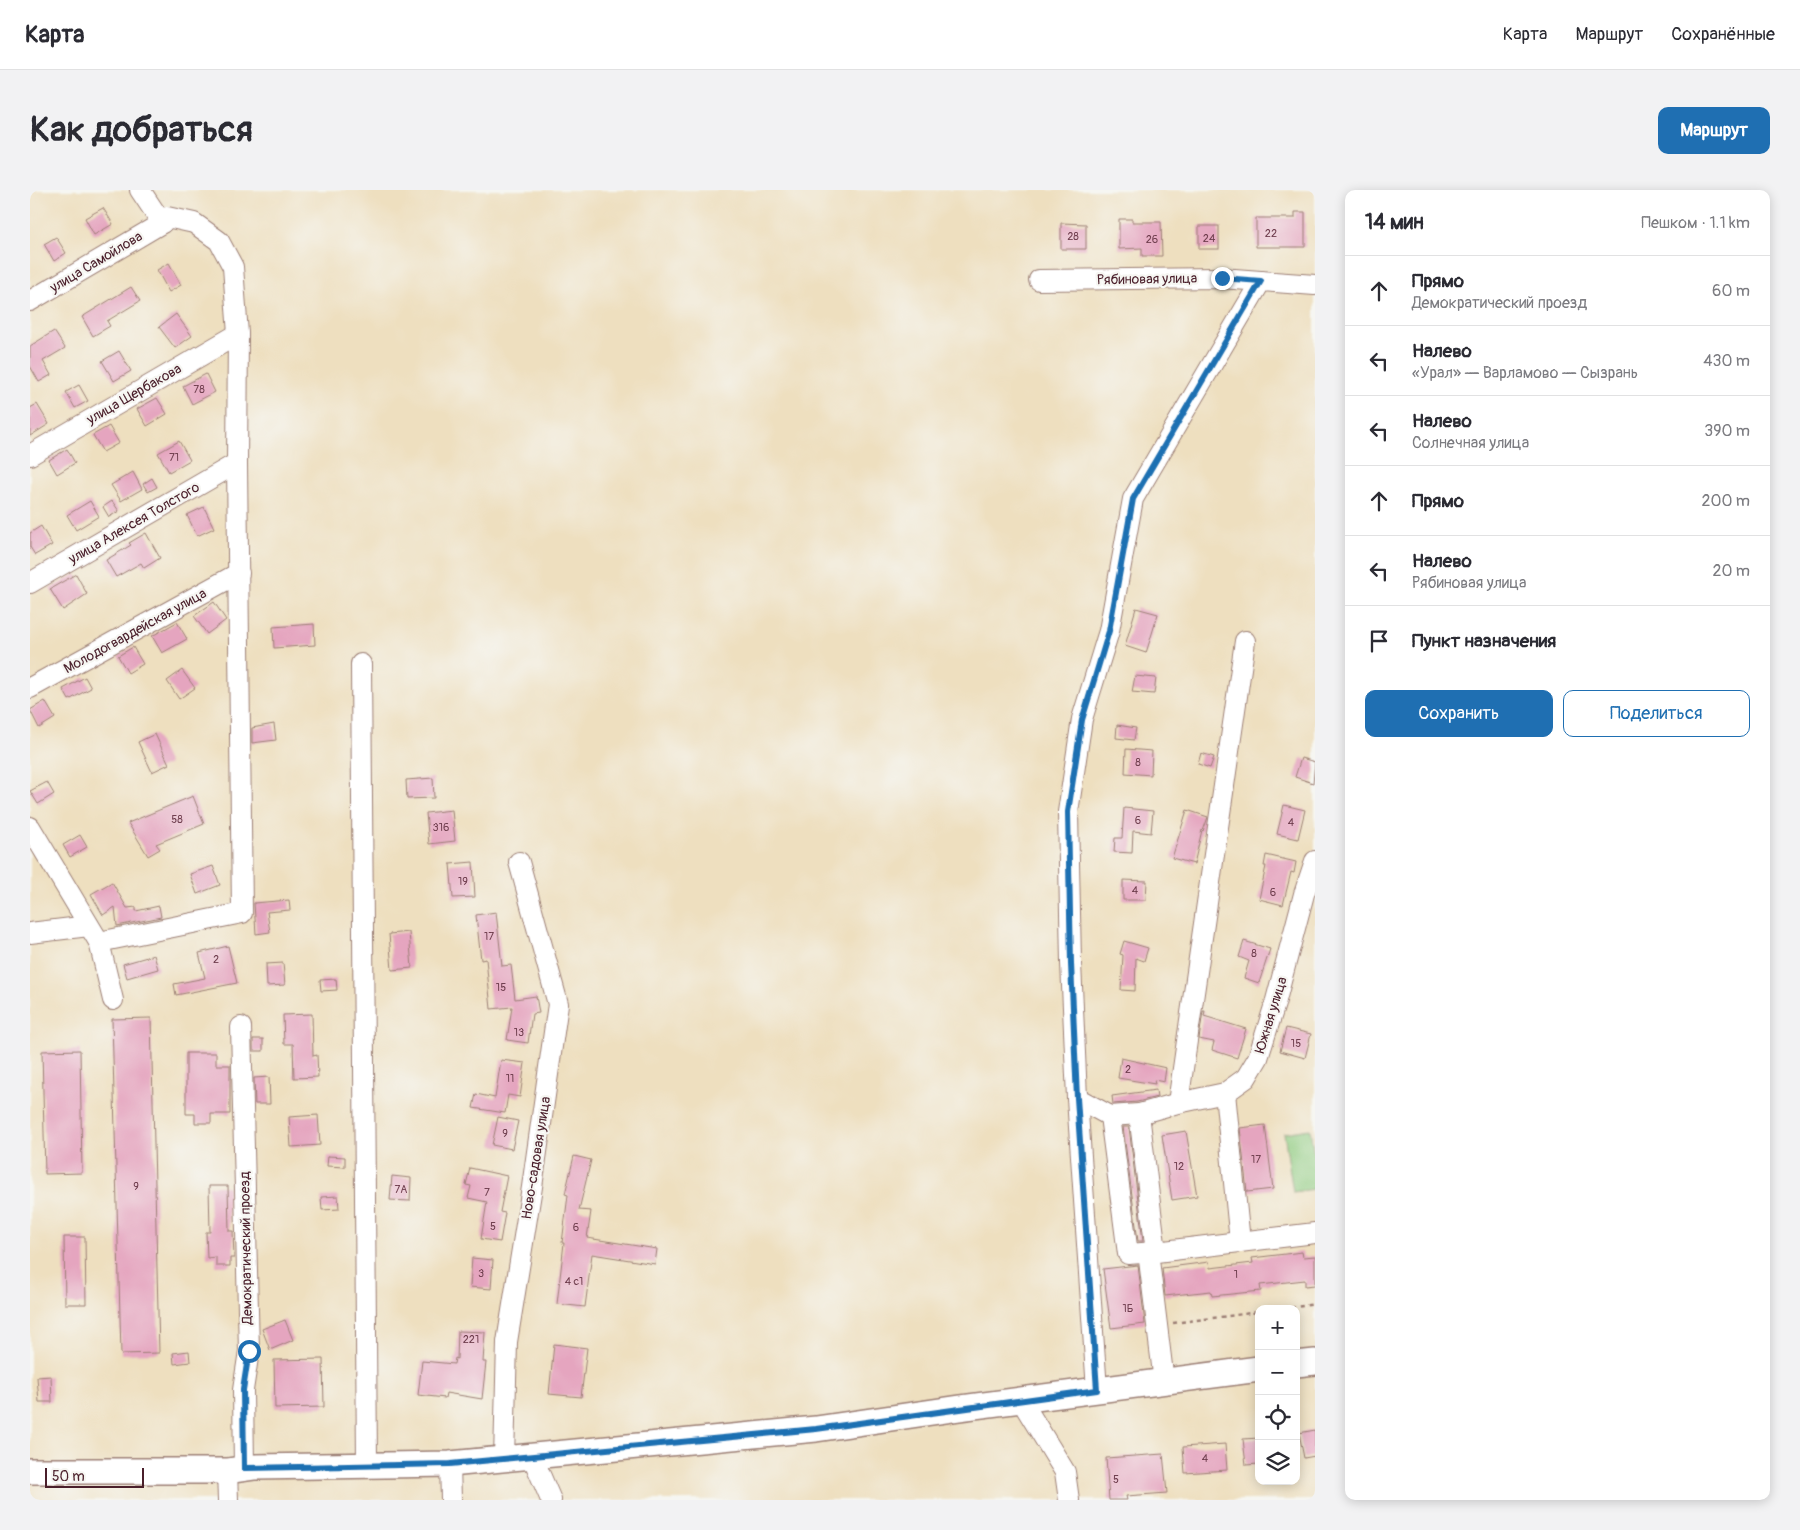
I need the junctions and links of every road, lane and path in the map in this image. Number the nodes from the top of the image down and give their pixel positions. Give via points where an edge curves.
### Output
1 (140, 190) edge
2 (162, 222) junction
3 (1039, 280) dead end
4 (1261, 281) junction
5 (1315, 285) edge
6 (30, 301) edge
7 (238, 334) junction
8 (30, 455) edge
9 (237, 463) junction
10 (239, 573) junction
11 (30, 583) edge
12 (1245, 641) dead end
13 (361, 664) dead end
14 (30, 688) edge
15 (30, 827) edge
16 (1315, 861) edge
17 (519, 862) dead end
18 (30, 933) edge
19 (94, 934) junction
20 (114, 1000) dead end
21 (241, 1027) dead end
22 (1225, 1093) junction
23 (1077, 1098) junction
24 (1178, 1103) junction
25 (1139, 1114) junction
26 (1110, 1116) junction
27 (1315, 1233) edge
28 (1240, 1242) junction
29 (1152, 1252) junction
30 (1315, 1304) edge
31 (1300, 1306) edge
32 (1255, 1313) edge
33 (1157, 1326) junction
34 (1315, 1362) edge
35 (1300, 1364) edge
36 (1255, 1370) edge
37 (1164, 1382) junction
38 (1097, 1390) junction
39 (1021, 1400) junction
40 (532, 1456) junction
41 (504, 1459) junction
42 (450, 1464) junction
43 (367, 1465) junction
44 (242, 1469) junction
45 (30, 1471) edge
46 (1065, 1472) junction
47 (452, 1499) edge
48 (228, 1500) edge
49 (551, 1500) edge
50 (1070, 1500) edge
51 (1081, 1500) edge

1 - 2 street
2 - 6 street, улица Самойлова
2 - 7 street via 167,217 184,219 219,241 233,267
3 - 4 street, Рябиновая улица via 1222,278
4 - 5 street, Рябиновая улица
4 - 23 street via 1133,499 1109,631 1082,720 1068,812
7 - 8 street, улица Щербакова
7 - 9 street
9 - 10 street
9 - 11 street, улица Алексея Толстого
10 - 14 street, Молодогвардейская улица
10 - 19 street via 242,913
12 - 24 street
13 - 43 street
15 - 19 street
16 - 22 street, Южная улица via 1258,1058 1246,1078
17 - 41 street, Ново-садовая улица via 558,1004 507,1342
18 - 19 street
19 - 20 street
21 - 44 street, Демократический проезд via 249,1351 243,1390
22 - 24 street, Южная улица
22 - 28 street
23 - 26 street
23 - 38 street
24 - 25 street, Южная улица
25 - 26 street, Южная улица
25 - 29 street
26 - 29 street via 1128,1254
27 - 28 street
28 - 29 street
29 - 33 street
30 - 31 path
32 - 33 path
33 - 37 street
34 - 35 main road
36 - 37 main road
37 - 38 main road
38 - 39 main road
39 - 40 main road via 816,1429
39 - 46 street
40 - 41 main road
40 - 49 street
41 - 42 main road
42 - 43 main road
42 - 47 street
43 - 44 main road
44 - 45 main road
44 - 48 street, Демократический проезд
46 - 50 street
46 - 51 street

